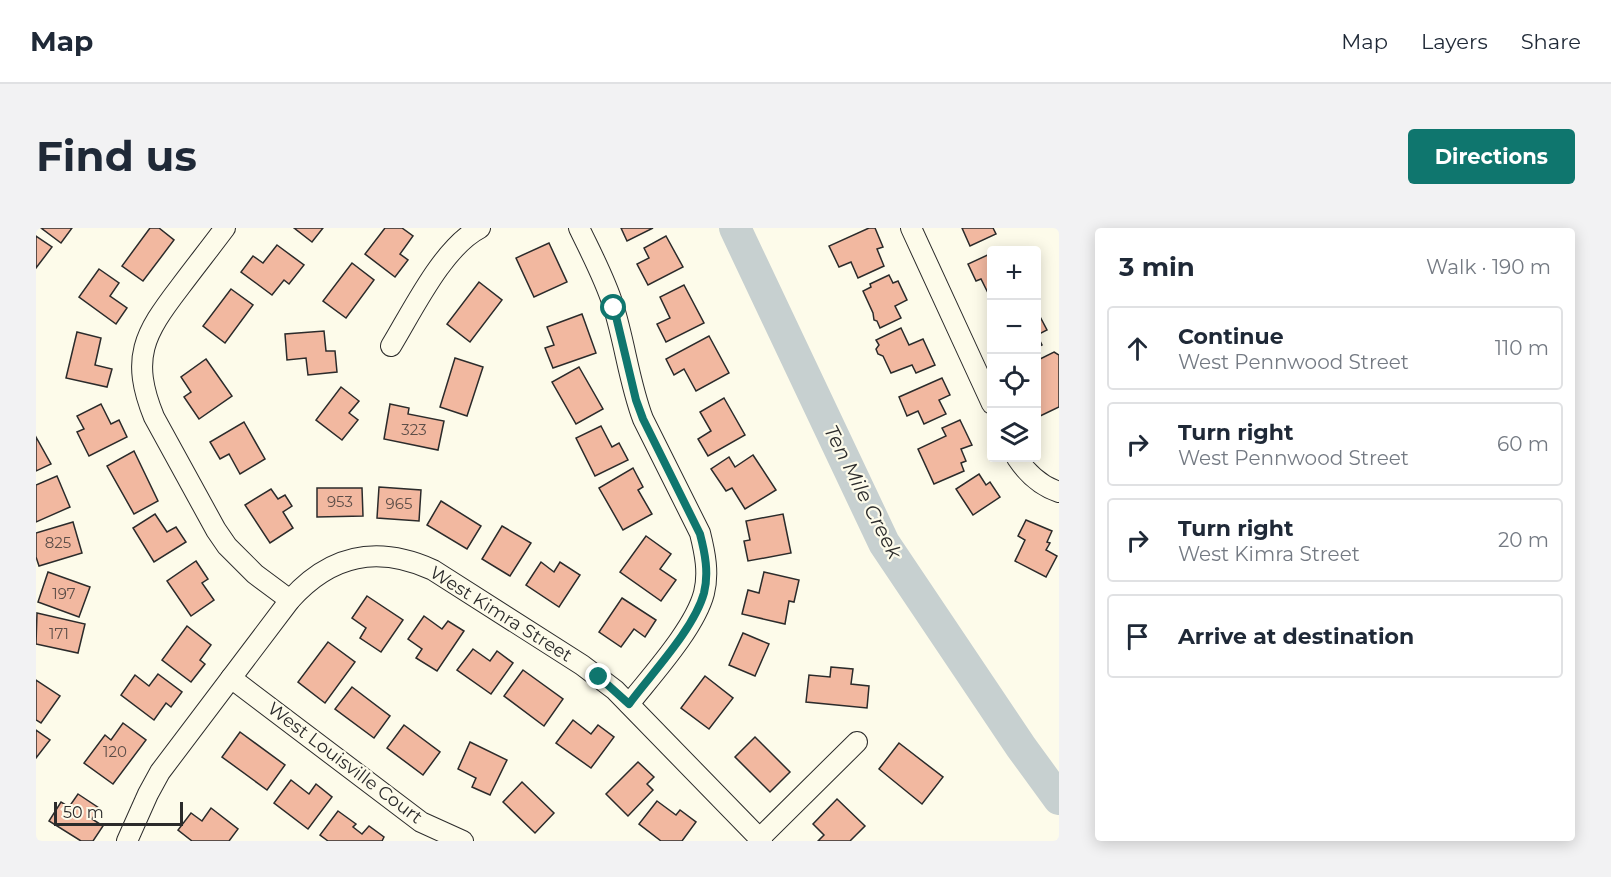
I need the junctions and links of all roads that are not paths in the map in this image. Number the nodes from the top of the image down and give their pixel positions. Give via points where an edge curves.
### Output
1 (225, 228) edge
2 (480, 228) edge
3 (579, 228) edge
4 (911, 228) edge
5 (391, 346) dead end
6 (987, 393) edge
7 (1020, 462) edge
8 (1059, 492) edge
9 (290, 600) junction
10 (231, 678) junction
11 (629, 704) junction
12 (857, 742) dead end
13 (130, 840) edge
14 (760, 840) edge
15 (463, 841) edge

1 - 9 street via 155,320 142,358 142,378 153,417 216,530 240,561
2 - 5 street via 447,256
3 - 11 street via 608,289 643,419 700,534 705,553 707,573 697,611
4 - 6 street
7 - 8 street via 1038,481
9 - 10 street, West Kimra Street
9 - 11 street, West Kimra Street via 311,579 356,558 396,557 415,562 582,665
10 - 13 street, West Kimra Street via 160,772
10 - 15 street, West Louisville Court via 421,822
11 - 14 street, West Kimra Street
12 - 14 street

